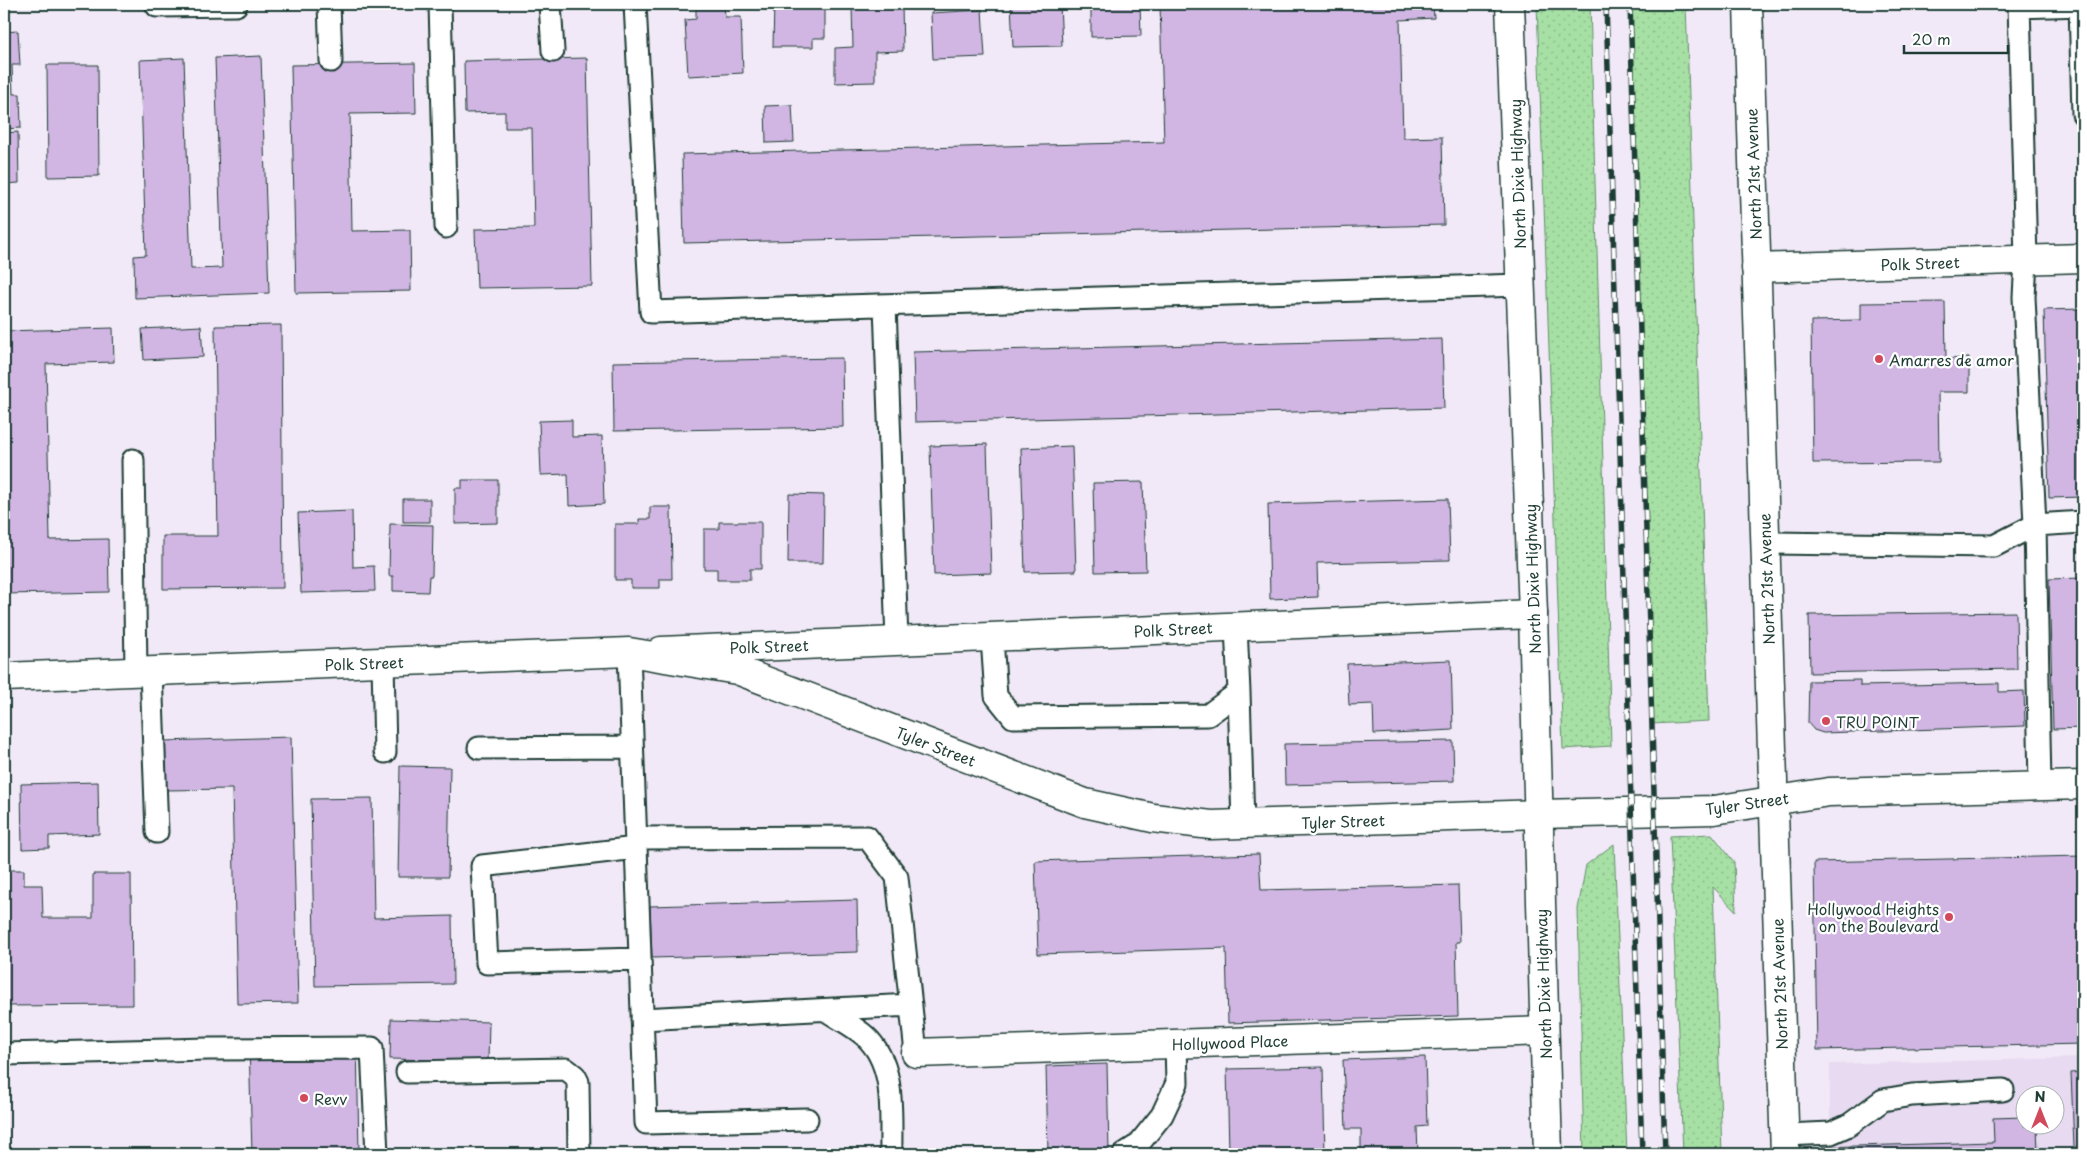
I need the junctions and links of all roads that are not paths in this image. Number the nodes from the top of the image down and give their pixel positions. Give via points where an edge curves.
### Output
1 (199, 4) edge
2 (329, 4) edge
3 (440, 4) edge
4 (550, 4) edge
5 (635, 4) edge
6 (1510, 4) edge
7 (1748, 4) edge
8 (236, 5) edge
9 (2081, 5) edge
10 (157, 6) dead end
11 (2019, 6) edge
12 (553, 51) dead end
13 (331, 61) dead end
14 (2083, 114) edge
15 (446, 227) dead end
16 (2083, 258) edge
17 (2026, 260) junction
18 (1756, 268) junction
19 (1521, 285) junction
20 (885, 305) junction
21 (134, 460) dead end
22 (2083, 522) edge
23 (2035, 525) junction
24 (1765, 543) junction
25 (1533, 614) junction
26 (1236, 626) junction
27 (992, 638) junction
28 (897, 641) junction
29 (629, 652) junction
30 (382, 662) junction
31 (143, 671) junction
32 (4, 677) edge
33 (1239, 692) junction
34 (632, 747) junction
35 (479, 748) dead end
36 (385, 752) dead end
37 (2083, 785) edge
38 (2040, 786) junction
39 (1774, 800) junction
40 (1539, 814) junction
41 (1242, 824) junction
42 (158, 832) dead end
43 (636, 843) junction
44 (640, 959) junction
45 (911, 1006) junction
46 (826, 1010) junction
47 (642, 1019) junction
48 (1544, 1031) junction
49 (1176, 1044) junction
50 (4, 1054) edge
51 (916, 1054) joint
52 (407, 1072) dead end
53 (2003, 1090) dead end
54 (806, 1119) dead end
55 (1785, 1145) edge
56 (377, 1154) edge
57 (579, 1154) edge
58 (891, 1154) edge
59 (1124, 1154) edge
60 (1548, 1154) edge

1 - 8 lane
1 - 10 lane
2 - 13 lane
3 - 15 lane
4 - 12 lane
5 - 20 lane via 651,312
6 - 19 main road, North Dixie Highway
7 - 18 main road, North 21st Avenue
9 - 11 lane
9 - 14 lane
11 - 17 lane
16 - 17 main road, Polk Street
17 - 18 main road, Polk Street
17 - 23 lane via 2024,297
18 - 24 main road, North 21st Avenue
19 - 20 lane
19 - 25 main road, North Dixie Highway
20 - 28 lane
21 - 31 lane
22 - 23 lane
23 - 24 lane via 1994,546
23 - 38 lane
24 - 39 main road, North 21st Avenue
25 - 26 main road, Polk Street
25 - 40 main road, North Dixie Highway
26 - 27 main road, Polk Street
26 - 33 lane
27 - 28 main road, Polk Street
27 - 33 lane via 996,696 1013,717 1208,715
28 - 29 main road, Polk Street
29 - 30 main road, Polk Street
29 - 34 lane
29 - 41 main road, Tyler Street via 737,670 1085,803 1153,818 1211,825
30 - 31 main road, Polk Street
30 - 36 lane
31 - 32 main road, Polk Street
31 - 42 lane
33 - 41 lane
34 - 35 lane
34 - 43 lane
37 - 38 main road, Tyler Street
38 - 39 main road, Tyler Street via 1829,792
39 - 40 main road, Tyler Street via 1714,810
39 - 55 main road, North 21st Avenue
40 - 41 main road, Tyler Street
40 - 48 main road, North Dixie Highway
43 - 44 lane
43 - 44 lane via 482,866 487,963
43 - 45 lane via 867,837 897,877
44 - 47 lane
45 - 46 lane
45 - 51 lane
46 - 47 lane
46 - 58 lane via 866,1037 880,1058 890,1086
47 - 54 lane via 646,1123
48 - 49 main road, Hollywood Place
48 - 60 main road, North Dixie Highway
49 - 51 main road, Hollywood Place
49 - 59 lane via 1177,1083 1174,1091 1162,1115 1138,1145
50 - 56 lane via 372,1048
52 - 57 lane via 566,1069 578,1082
53 - 55 lane via 1912,1095 1883,1100 1831,1133

